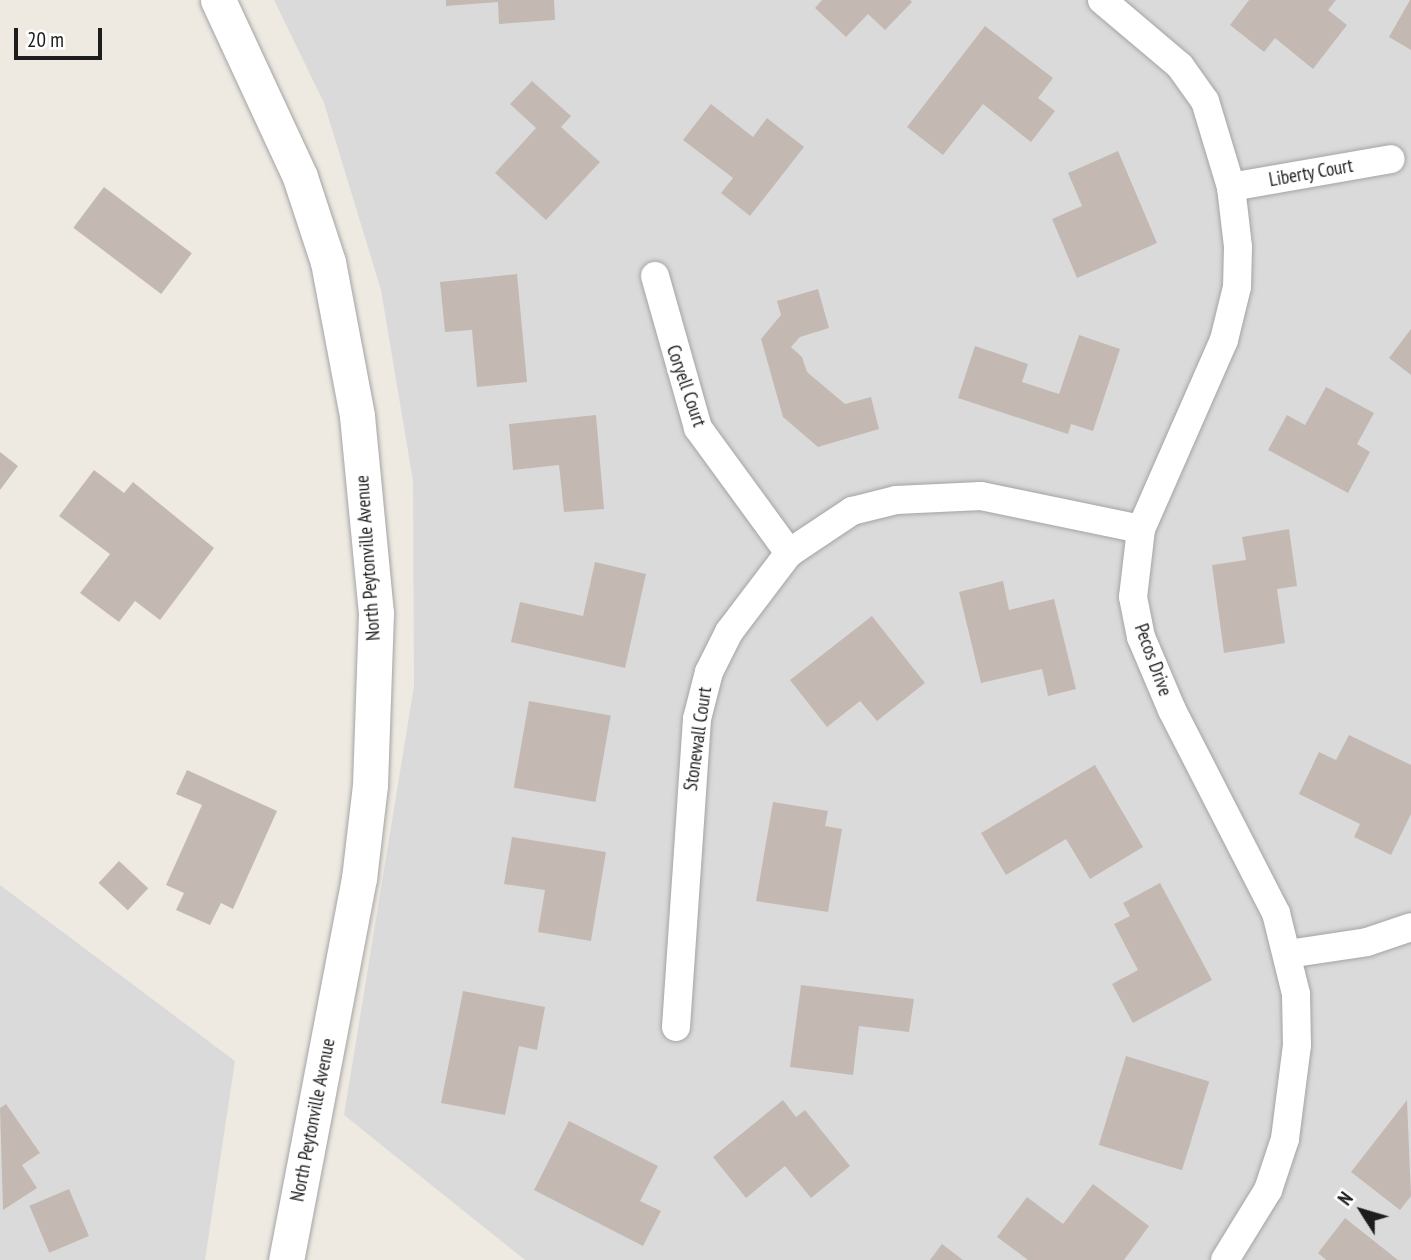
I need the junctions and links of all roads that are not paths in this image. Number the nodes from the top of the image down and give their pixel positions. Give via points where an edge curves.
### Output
1 (218, 0) edge
2 (1102, 0) edge
3 (1391, 159) dead end
4 (1231, 187) junction
5 (655, 276) dead end
6 (1141, 529) junction
7 (789, 553) junction
8 (1411, 927) edge
9 (1288, 954) junction
10 (676, 1027) dead end
11 (286, 1260) edge
12 (1225, 1260) edge

1 - 11 street, North Peytonville Avenue via 295,164 328,262 357,416 376,613 370,785 359,878
2 - 4 street, Pecos Drive via 1180,66 1205,101
3 - 4 street, Liberty Court
4 - 6 street, Pecos Drive via 1237,287 1224,340
5 - 7 street, Coryell Court via 698,428
6 - 7 street, Stonewall Court via 982,496 896,500 852,511
6 - 9 street, Pecos Drive via 1133,597 1141,636 1172,710 1253,859
7 - 10 street, Stonewall Court via 729,632 709,672 697,719
8 - 9 street via 1367,942
9 - 12 street, Pecos Drive via 1296,994 1297,1045 1285,1139 1268,1190

